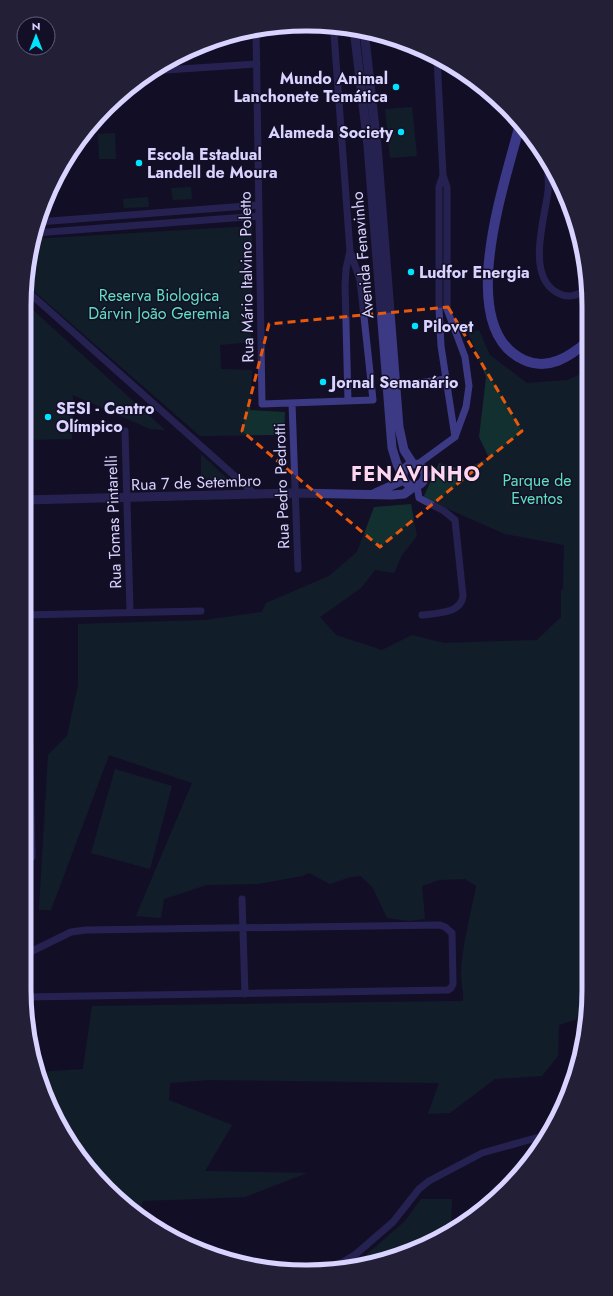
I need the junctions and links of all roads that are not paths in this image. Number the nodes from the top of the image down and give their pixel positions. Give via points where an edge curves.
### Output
1 (333, 32) edge
2 (256, 36) edge
3 (357, 36) edge
4 (362, 36) edge
5 (360, 41) junction
6 (256, 64) junction
7 (437, 64) edge
8 (165, 70) edge
9 (518, 131) edge
10 (547, 173) edge
11 (443, 175) junction
12 (258, 205) junction
13 (125, 215) junction
14 (258, 216) junction
15 (85, 218) junction
16 (45, 221) edge
17 (126, 226) junction
18 (86, 229) junction
19 (41, 233) edge
20 (350, 251) junction
21 (581, 293) edge
22 (32, 295) edge
23 (385, 302) junction
24 (582, 346) edge
25 (446, 379) junction
26 (396, 386) junction
27 (348, 401) junction
28 (292, 403) junction
29 (393, 406) junction
30 (125, 431) dead end
31 (455, 437) junction
32 (415, 464) junction
33 (404, 478) junction
34 (416, 486) junction
35 (295, 493) junction
36 (256, 495) junction
37 (370, 495) junction
38 (126, 499) junction
39 (31, 500) edge
40 (298, 569) dead end
41 (201, 611) dead end
42 (130, 612) junction
43 (31, 615) edge
44 (422, 615) dead end
45 (31, 836) edge
46 (32, 857) dead end
47 (242, 899) dead end
48 (243, 927) junction
49 (31, 952) edge
50 (245, 994) junction
51 (31, 997) edge
52 (539, 1137) edge
53 (341, 1263) edge

1 - 20 street
2 - 6 street, Rua Mário Italvino Poletto
3 - 5 street, Avenida Fenavinho
4 - 5 street, Avenida Fenavinho
5 - 23 street, Avenida Fenavinho
6 - 8 street
6 - 12 street, Rua Mário Italvino Poletto
7 - 11 street
9 - 24 main road via 491,249 488,309 493,327 507,349 529,362 556,362
10 - 21 street via 548,191 539,260 544,280 554,291 566,297
11 - 25 street via 439,187 439,310
11 - 31 street via 447,187 447,309 465,357 469,386 466,407
12 - 13 street
12 - 14 street, Rua Mário Italvino Poletto
13 - 15 street
13 - 17 street
14 - 17 street
14 - 28 street, Rua Mário Italvino Poletto via 262,404
15 - 16 street
15 - 18 street
17 - 18 street
18 - 19 street
20 - 27 street via 345,285
20 - 27 street via 360,280 373,400
22 - 36 street
23 - 26 street, Avenida Fenavinho
23 - 29 street, Avenida Fenavinho
25 - 26 street
25 - 31 street
26 - 29 street, Avenida Fenavinho
27 - 28 street
28 - 35 street, Rua Pedro Pedrotti
29 - 32 street, Avenida Fenavinho via 404,450
29 - 33 street, Avenida Fenavinho via 392,448
30 - 38 street, Rua Tomas Pintarelli
31 - 32 street
32 - 33 street via 407,467
32 - 34 street via 424,469 426,476 422,483
33 - 34 street via 409,485
33 - 37 street, Rua 7 de Setembro
34 - 37 street, Rua 7 de Setembro via 404,494
34 - 44 street via 419,498 455,520 463,596 463,601 457,608
35 - 36 street, Rua 7 de Setembro
35 - 37 street, Rua 7 de Setembro
35 - 40 street, Rua Pedro Pedrotti
36 - 38 street, Rua 7 de Setembro
38 - 39 street, Rua 7 de Setembro
38 - 42 street, Rua Tomas Pintarelli
41 - 42 street
42 - 43 street
45 - 46 street
47 - 48 street
48 - 49 street via 86,930 71,932
48 - 50 street
48 - 50 street via 440,925 452,933 453,984 448,990
50 - 51 street
52 - 53 street via 482,1153 429,1181 419,1189 393,1222 356,1254

